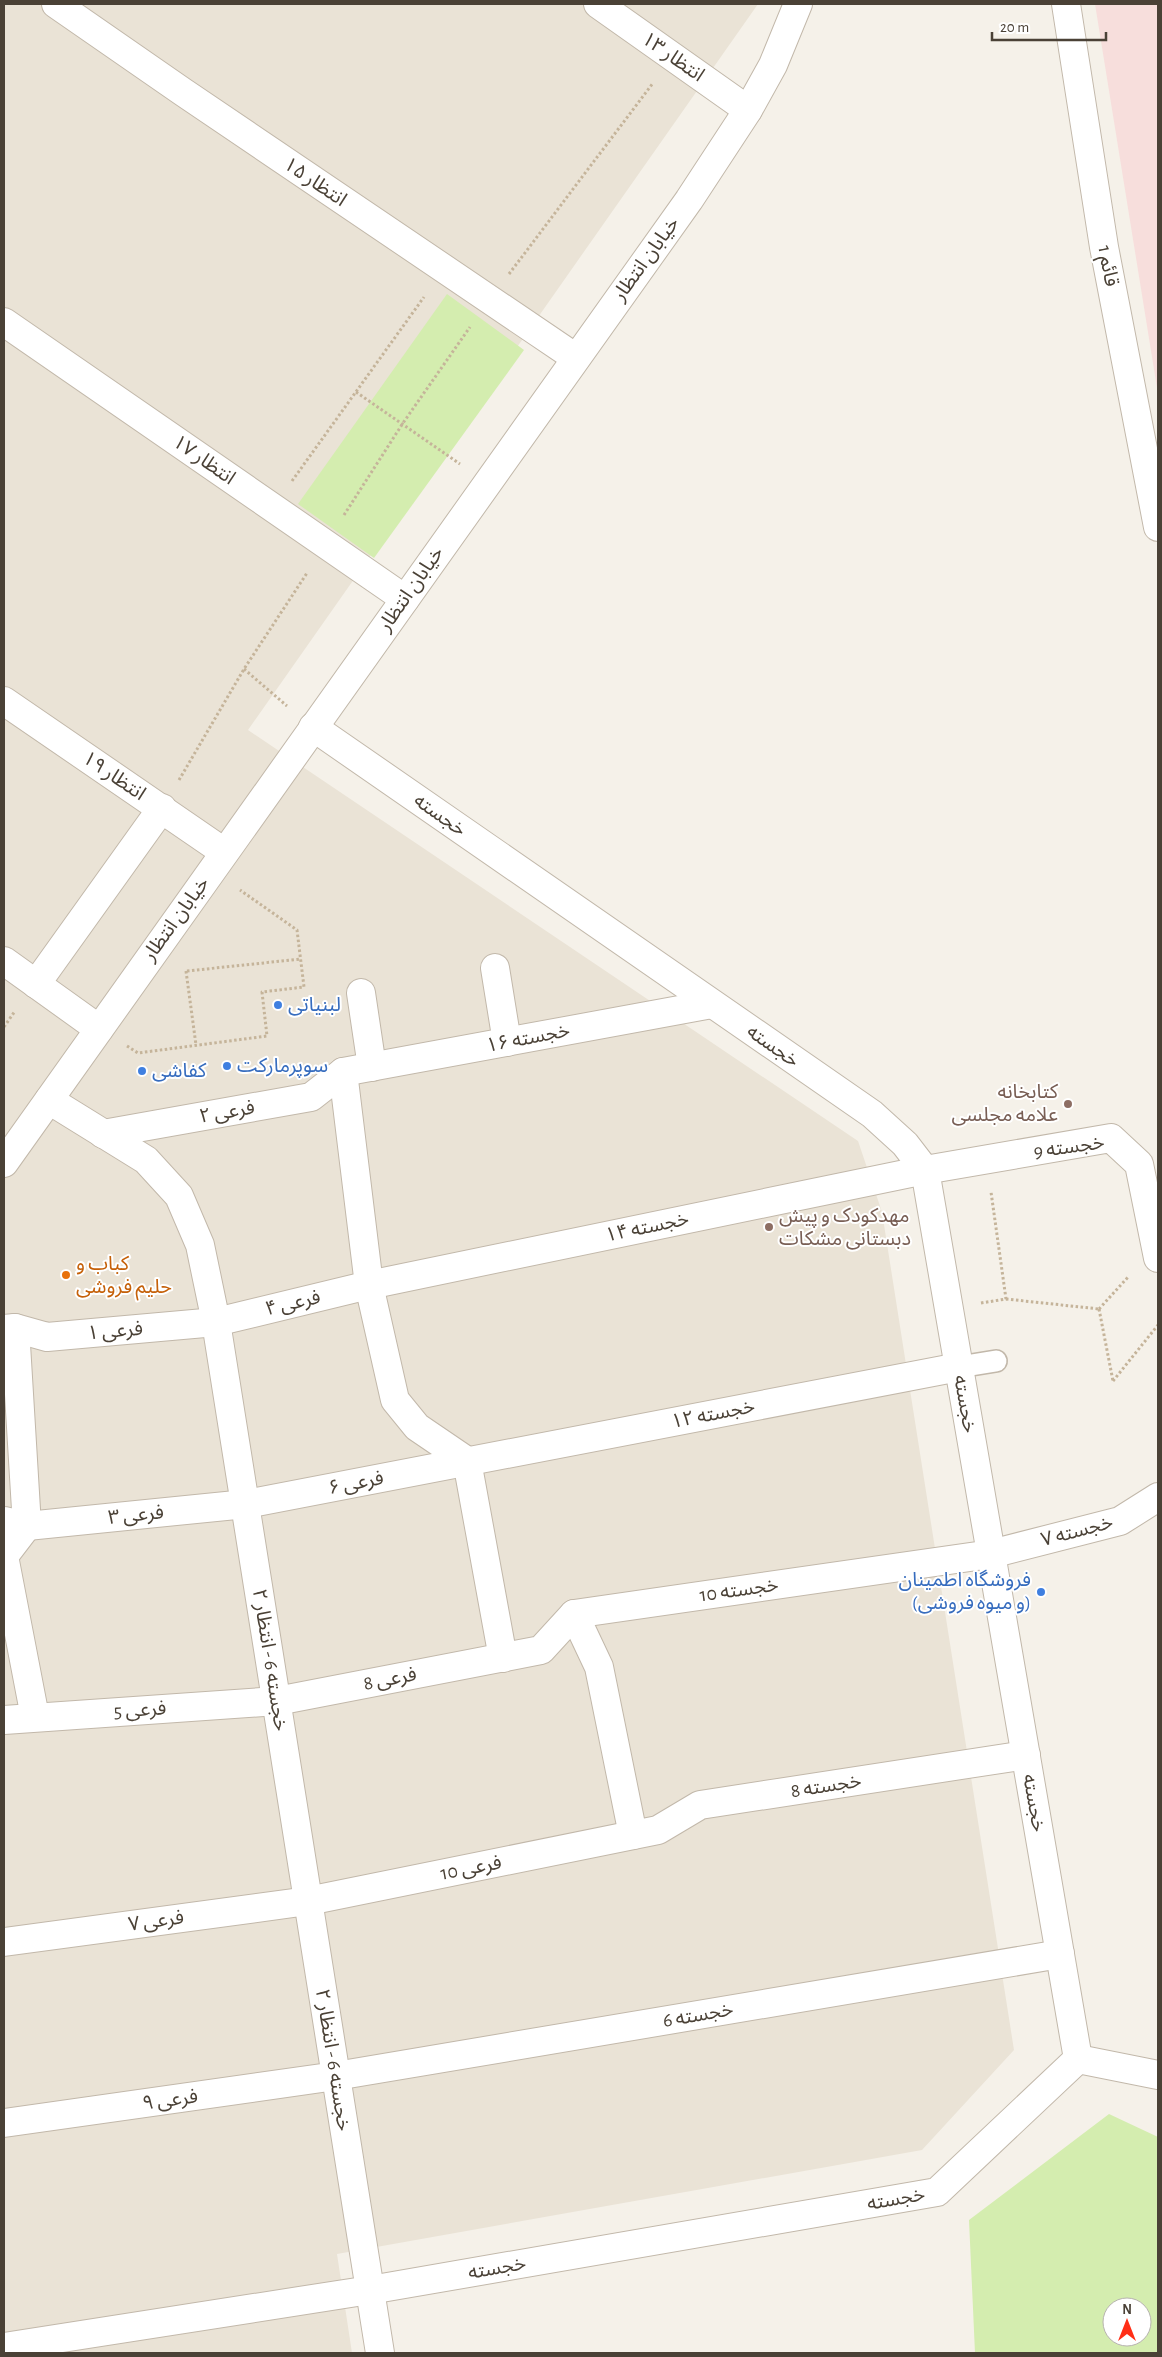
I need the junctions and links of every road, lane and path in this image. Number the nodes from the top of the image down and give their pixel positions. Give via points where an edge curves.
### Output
1 (56, 4) edge
2 (598, 4) edge
3 (798, 4) edge
4 (1066, 4) edge
5 (673, 56) junction
6 (748, 110) junction
7 (444, 269) junction
8 (490, 299) junction
9 (4, 322) edge
10 (576, 358) junction
11 (356, 392) junction
12 (403, 423) junction
13 (487, 483) junction
14 (273, 508) junction
15 (1158, 528) edge
16 (325, 545) junction
17 (404, 598) junction
18 (244, 669) junction
19 (4, 701) edge
20 (313, 727) junction
21 (162, 808) junction
22 (218, 861) junction
23 (301, 959) junction
24 (4, 962) edge
25 (495, 968) dead end
26 (36, 984) junction
27 (361, 993) dead end
28 (712, 1004) junction
29 (99, 1028) junction
30 (507, 1042) junction
31 (196, 1045) junction
32 (372, 1067) junction
33 (343, 1072) junction
34 (49, 1100) junction
35 (104, 1134) junction
36 (986, 1159) junction
37 (4, 1163) edge
38 (925, 1170) junction
39 (1157, 1252) edge
40 (369, 1285) junction
41 (1006, 1299) junction
42 (948, 1308) junction
43 (1098, 1310) junction
44 (216, 1322) junction
45 (1158, 1325) edge
46 (10, 1328) edge
47 (996, 1361) dead end
48 (959, 1367) junction
49 (467, 1461) junction
50 (1158, 1497) edge
51 (246, 1504) junction
52 (15, 1523) edge
53 (991, 1554) junction
54 (574, 1614) junction
55 (503, 1658) junction
56 (277, 1701) junction
57 (35, 1717) junction
58 (4, 1720) edge
59 (1026, 1755) junction
60 (633, 1835) junction
61 (308, 1901) junction
62 (4, 1942) edge
63 (1060, 1954) junction
64 (1078, 2058) junction
65 (1158, 2075) edge
66 (336, 2076) junction
67 (4, 2123) edge
68 (370, 2290) junction
69 (4, 2347) edge
70 (380, 2353) edge

1 - 7 street, انتظار ۱۵
2 - 5 street, انتظار ۱۳
3 - 6 street, خیابان انتظار via 773,65
4 - 15 street, قائم 1 via 1104,246
5 - 6 street, انتظار ۱۳
5 - 8 path
6 - 10 street, خیابان انتظار via 689,200
7 - 8 street, انتظار ۱۵
7 - 11 path
8 - 10 street, انتظار ۱۵
8 - 12 path
9 - 14 street, انتظار ۱۷
10 - 13 street, خیابان انتظار
11 - 12 path
11 - 14 path
12 - 13 path
12 - 16 path
13 - 17 street, خیابان انتظار
14 - 16 street, انتظار ۱۷
16 - 17 street, انتظار ۱۷
16 - 18 path
17 - 20 street, خیابان انتظار
18 - 20 path
18 - 21 path
19 - 21 street, انتظار ۱۹
20 - 22 street, خیابان انتظار
20 - 28 street, خجسته
21 - 22 street, انتظار ۱۹
21 - 26 street
22 - 23 path via 297,930
22 - 29 street, خیابان انتظار
23 - 31 path via 304,987 262,992 267,1036
23 - 31 path via 187,972
24 - 26 street
25 - 30 street
26 - 29 street
27 - 32 street
28 - 30 street, خجسته ۱۶
28 - 38 street, خجسته via 872,1114 905,1144
29 - 31 path via 138,1053
29 - 34 street, خیابان انتظار
30 - 32 street, خجسته ۱۶
32 - 33 street, خجسته ۱۶
33 - 35 street, فرعی ۲ via 311,1097
33 - 40 street
34 - 35 street, خجسته 6 - انتظار ۲
34 - 37 street, خیابان انتظار
35 - 44 street, خجسته 6 - انتظار ۲ via 146,1160 179,1196 200,1245
36 - 38 street, خجسته 9
36 - 39 street, خجسته 9 via 1111,1138 1140,1164
36 - 41 path
38 - 40 street, خجسته ۱۴
38 - 42 street, خجسته
39 - 43 path
40 - 44 street, فرعی ۴
40 - 49 street via 395,1400 417,1427
41 - 42 path
41 - 43 path
42 - 48 street, خجسته
43 - 45 path via 1113,1381
44 - 46 street, فرعی ۱ via 47,1337
44 - 51 street, خجسته 6 - انتظار ۲
46 - 52 street
47 - 48 lane
48 - 49 street, خجسته ۱۲
48 - 53 street, خجسته
49 - 51 street, فرعی ۶
49 - 55 street
50 - 53 street, خجسته ۷ via 1120,1521
51 - 52 street, فرعی ۳
51 - 56 street, خجسته 6 - انتظار ۲
52 - 57 street via 4,1556
53 - 54 street, خجسته 10
53 - 59 street, خجسته
54 - 55 street via 542,1650
54 - 60 street via 599,1667
55 - 56 street, فرعی 8
56 - 57 street, فرعی 5
56 - 61 street, خجسته 6 - انتظار ۲
57 - 58 street, فرعی 5
59 - 60 street, خجسته 8 via 700,1806 658,1830
59 - 63 street, خجسته
60 - 61 street, فرعی 10
61 - 62 street, فرعی ۷
61 - 66 street, خجسته 6 - انتظار ۲
63 - 64 street, خجسته
63 - 66 street, خجسته 6
64 - 65 street
64 - 68 street, خجسته via 938,2192
66 - 67 street, فرعی ۹
66 - 68 street, خجسته 6 - انتظار ۲
68 - 69 street, خجسته
68 - 70 street, خجسته 6 - انتظار ۲

